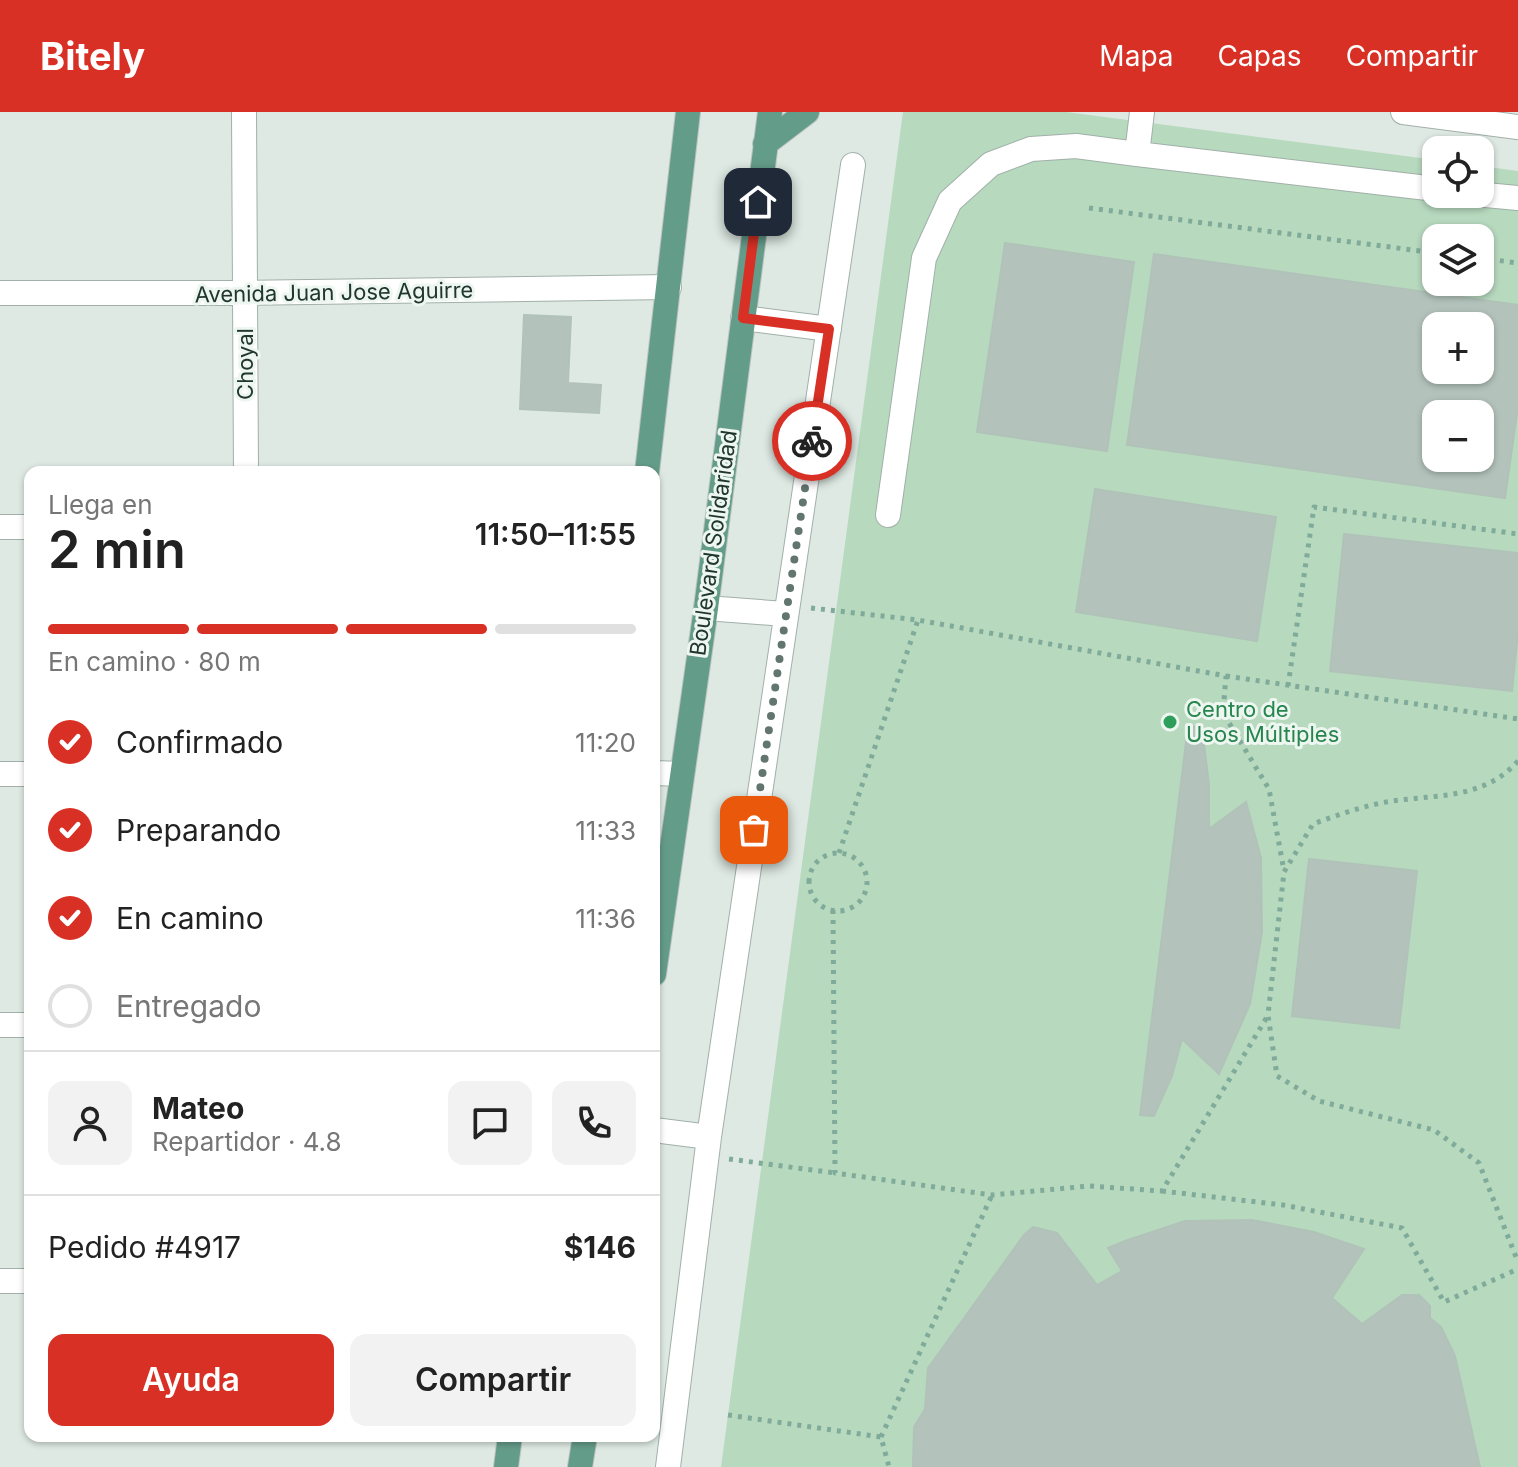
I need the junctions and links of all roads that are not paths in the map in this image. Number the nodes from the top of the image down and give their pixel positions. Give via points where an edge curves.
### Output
1 (244, 112) edge
2 (688, 112) edge
3 (770, 112) edge
4 (807, 112) edge
5 (1142, 112) edge
6 (1403, 112) edge
7 (1518, 127) edge
8 (765, 144) junction
9 (1137, 154) junction
10 (853, 165) dead end
11 (1422, 187) edge
12 (1494, 196) edge
13 (1518, 198) edge
14 (669, 287) junction
15 (0, 293) edge
16 (245, 293) junction
17 (743, 318) junction
18 (829, 329) junction
19 (246, 466) edge
20 (648, 466) edge
21 (888, 515) dead end
22 (0, 527) edge
23 (24, 527) edge
24 (706, 608) junction
25 (786, 610) junction
26 (660, 773) edge
27 (0, 774) edge
28 (24, 774) edge
29 (681, 774) junction
30 (660, 930) edge
31 (0, 1025) edge
32 (24, 1025) edge
33 (660, 1132) edge
34 (708, 1147) junction
35 (0, 1281) edge
36 (24, 1281) edge
37 (509, 1442) edge
38 (584, 1442) edge
39 (506, 1467) edge
40 (580, 1467) edge
41 (668, 1467) edge

1 - 16 street, Choyal
2 - 14 main road
3 - 8 main road, Boulevard Solidaridad
4 - 8 main road
5 - 9 street
6 - 7 street
8 - 17 main road, Boulevard Solidaridad
9 - 11 street
9 - 21 street via 1076,146 1031,149 991,164 950,201 924,258
10 - 18 street
12 - 13 street
14 - 16 street, Avenida Juan Jose Aguirre
14 - 20 main road
15 - 16 street, Avenida Juan Jose Aguirre
16 - 19 street, Choyal
17 - 18 street
17 - 24 main road, Boulevard Solidaridad
18 - 25 street
22 - 23 street
24 - 25 street
24 - 29 main road, Boulevard Solidaridad
25 - 34 street
26 - 29 street
27 - 28 street
29 - 30 main road, Boulevard Solidaridad
31 - 32 street
33 - 34 street
34 - 41 street
35 - 36 street
37 - 39 main road
38 - 40 main road

